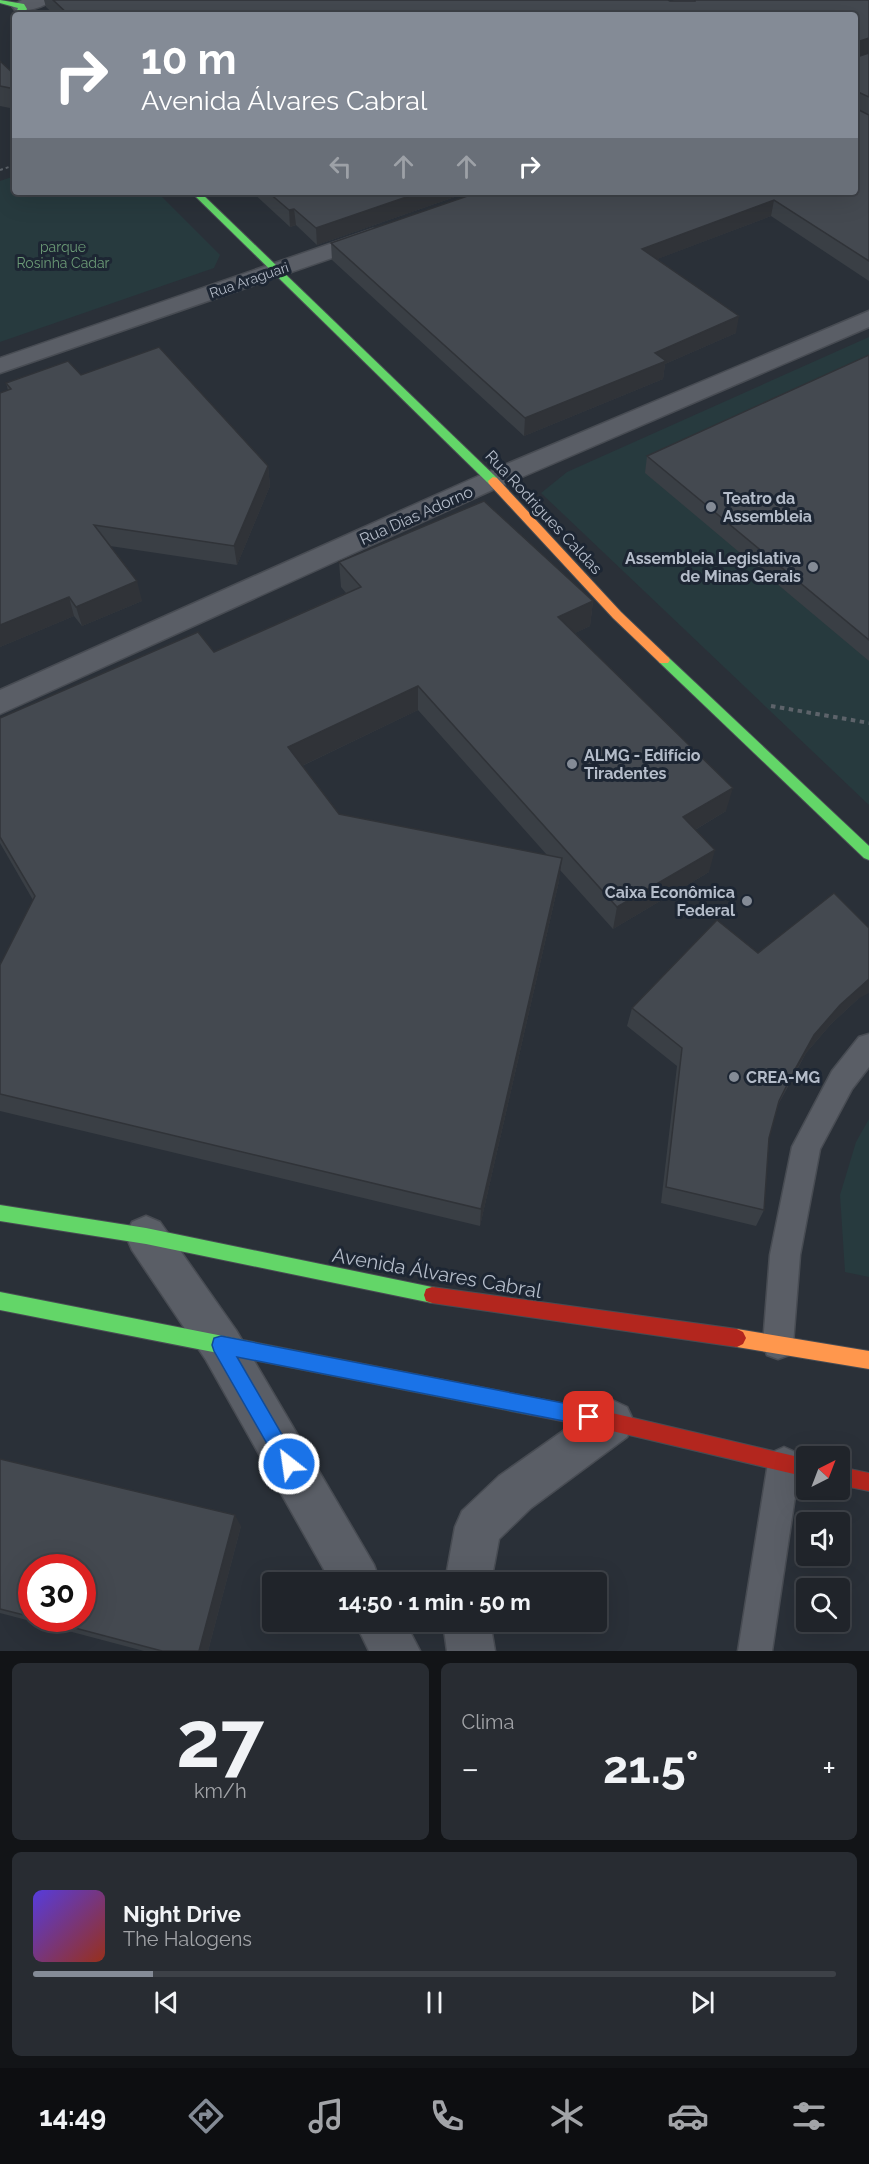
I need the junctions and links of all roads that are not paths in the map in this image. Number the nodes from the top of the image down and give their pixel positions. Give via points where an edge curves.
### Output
1 (42, 0) edge
2 (0, 1) edge
3 (23, 12) edge
4 (12, 14) edge
5 (198, 195) edge
6 (398, 227) edge
7 (276, 270) junction
8 (869, 318) edge
9 (0, 366) edge
10 (492, 480) junction
11 (0, 703) edge
12 (869, 854) edge
13 (869, 1046) edge
14 (0, 1213) edge
15 (146, 1236) junction
16 (0, 1301) edge
17 (778, 1344) junction
18 (221, 1345) junction
19 (869, 1360) edge
20 (612, 1422) junction
21 (796, 1466) edge
22 (850, 1478) edge
23 (869, 1482) edge
24 (351, 1572) edge
25 (470, 1572) edge
26 (385, 1632) edge
27 (468, 1632) edge
28 (396, 1651) edge
29 (471, 1651) edge
30 (755, 1651) edge

1 - 3 street
2 - 4 street
5 - 7 street, Rua Rodrigues Caldas
6 - 7 street, Rua Araguari
7 - 9 street, Rua Araguari
7 - 10 street, Rua Rodrigues Caldas
8 - 10 street, Rua Dias Adorno
10 - 11 street, Rua Dias Adorno
10 - 12 street, Rua Rodrigues Caldas via 617,615
13 - 17 lane via 842,1080 806,1147 785,1255
14 - 15 street, Avenida Álvares Cabral
15 - 17 street, Avenida Álvares Cabral via 440,1297
15 - 18 street
16 - 18 street
17 - 19 street, Avenida Álvares Cabral
18 - 20 street
18 - 24 street
20 - 21 street
20 - 25 street via 515,1492 478,1527
21 - 30 lane
22 - 23 street
26 - 28 street
27 - 29 street

